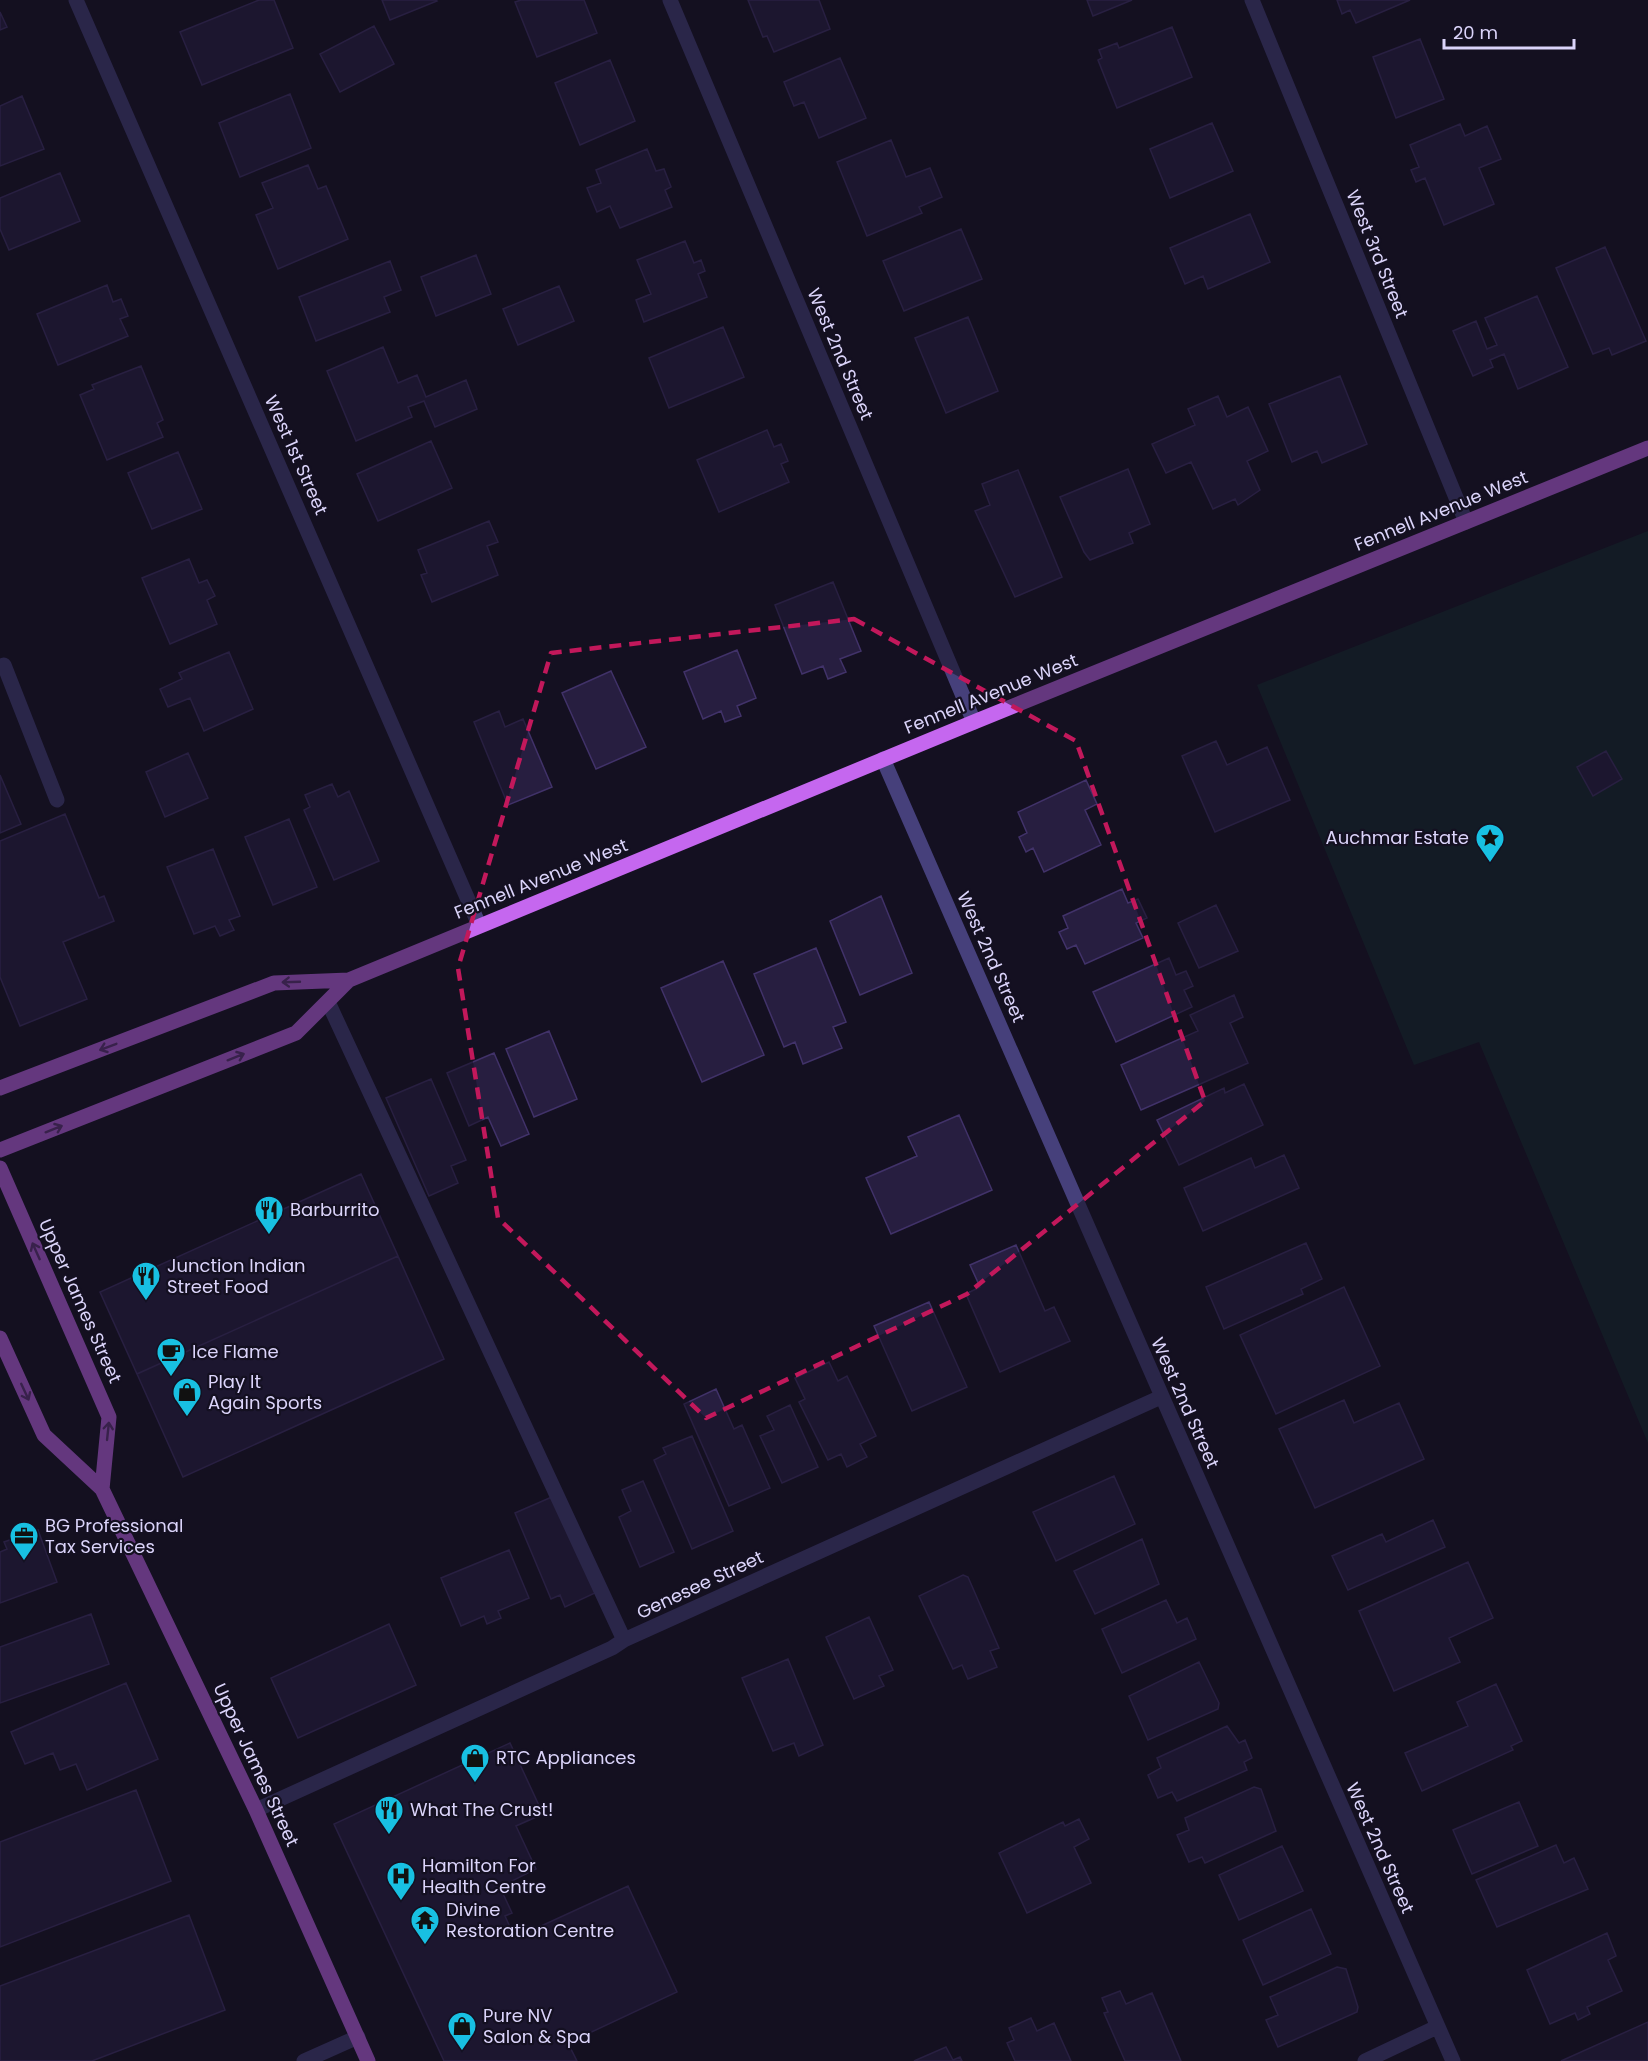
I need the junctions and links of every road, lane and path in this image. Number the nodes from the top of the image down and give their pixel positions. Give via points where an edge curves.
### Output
1 (76, 0) edge
2 (670, 0) edge
3 (1252, 0) edge
4 (1648, 448) edge
5 (1467, 522) junction
6 (0, 667) edge
7 (974, 722) junction
8 (883, 759) junction
9 (57, 800) dead end
10 (479, 925) junction
11 (350, 980) junction
12 (328, 1002) junction
13 (0, 1088) edge
14 (0, 1150) edge
15 (0, 1168) edge
16 (0, 1338) edge
17 (1161, 1397) junction
18 (102, 1489) junction
19 (624, 1640) junction
20 (256, 1810) junction
21 (1437, 2027) junction
22 (358, 2037) junction
23 (304, 2061) edge
24 (368, 2061) edge
25 (1365, 2061) edge
26 (1453, 2061) edge

1 - 10 street, West 1st Street
2 - 7 street, West 2nd Street
3 - 5 street, West 3rd Street
4 - 5 main road, Fennell Avenue West
5 - 7 main road, Fennell Avenue West
6 - 9 street via 4,665
7 - 8 main road, Fennell Avenue West
8 - 10 main road, Fennell Avenue West
8 - 17 street, West 2nd Street
10 - 11 main road, Fennell Avenue West
11 - 12 main road, Fennell Avenue West
11 -> 13 main road, Fennell Avenue West via 274,983
14 -> 12 main road, Fennell Avenue West via 296,1033
12 - 19 street
18 -> 15 main road, Upper James Street via 110,1417
16 -> 18 main road, Upper James Street via 45,1435
17 - 19 street, Genesee Street
17 - 21 street, West 2nd Street
18 - 20 main road, Upper James Street
19 - 20 street, Genesee Street
20 - 22 main road, Upper James Street
21 - 25 street
21 - 26 street, West 2nd Street
22 - 23 street
22 - 24 main road, Upper James Street

